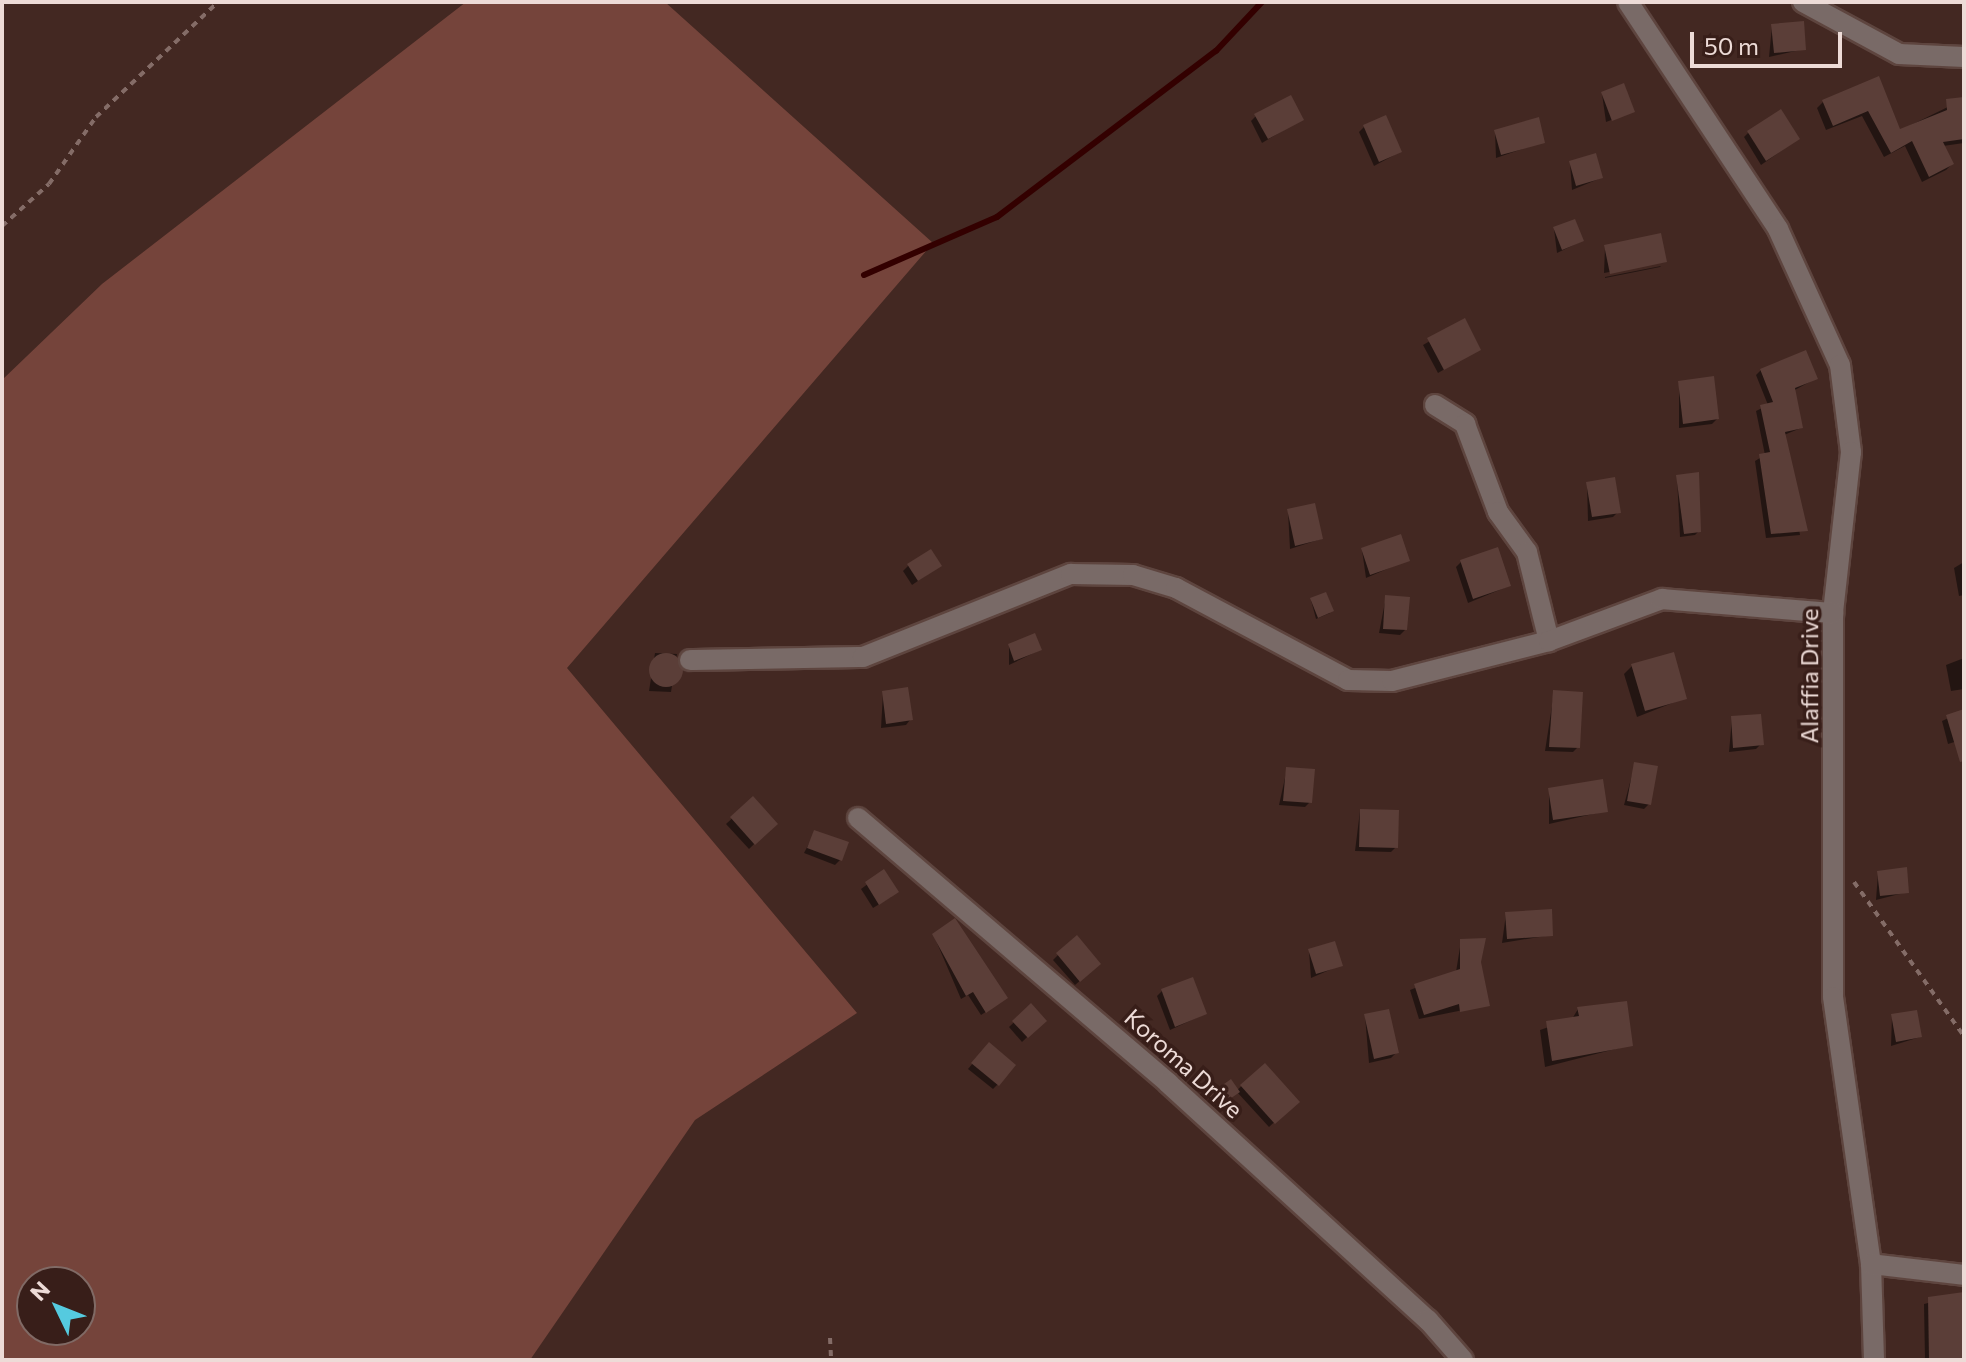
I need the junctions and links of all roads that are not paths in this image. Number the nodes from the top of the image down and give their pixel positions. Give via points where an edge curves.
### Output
1 (1628, 2) edge
2 (1803, 2) edge
3 (1964, 57) edge
4 (1435, 405) dead end
5 (1833, 613) junction
6 (1549, 641) junction
7 (690, 660) dead end
8 (858, 818) dead end
9 (1871, 1264) junction
10 (1964, 1275) edge
11 (1463, 1360) edge
12 (1874, 1360) edge

1 - 5 street, Alaffia Drive via 1778,229 1840,365 1851,452
2 - 3 street via 1899,54
4 - 6 street via 1465,424 1498,512 1527,552
5 - 6 street via 1662,599
5 - 9 street, Alaffia Drive via 1833,997
6 - 7 street via 1392,681 1348,680 1176,588 1133,575 1071,574 863,657
8 - 11 street, Koroma Drive via 1168,1083 1428,1320
9 - 10 street
9 - 12 street, Alaffia Drive

